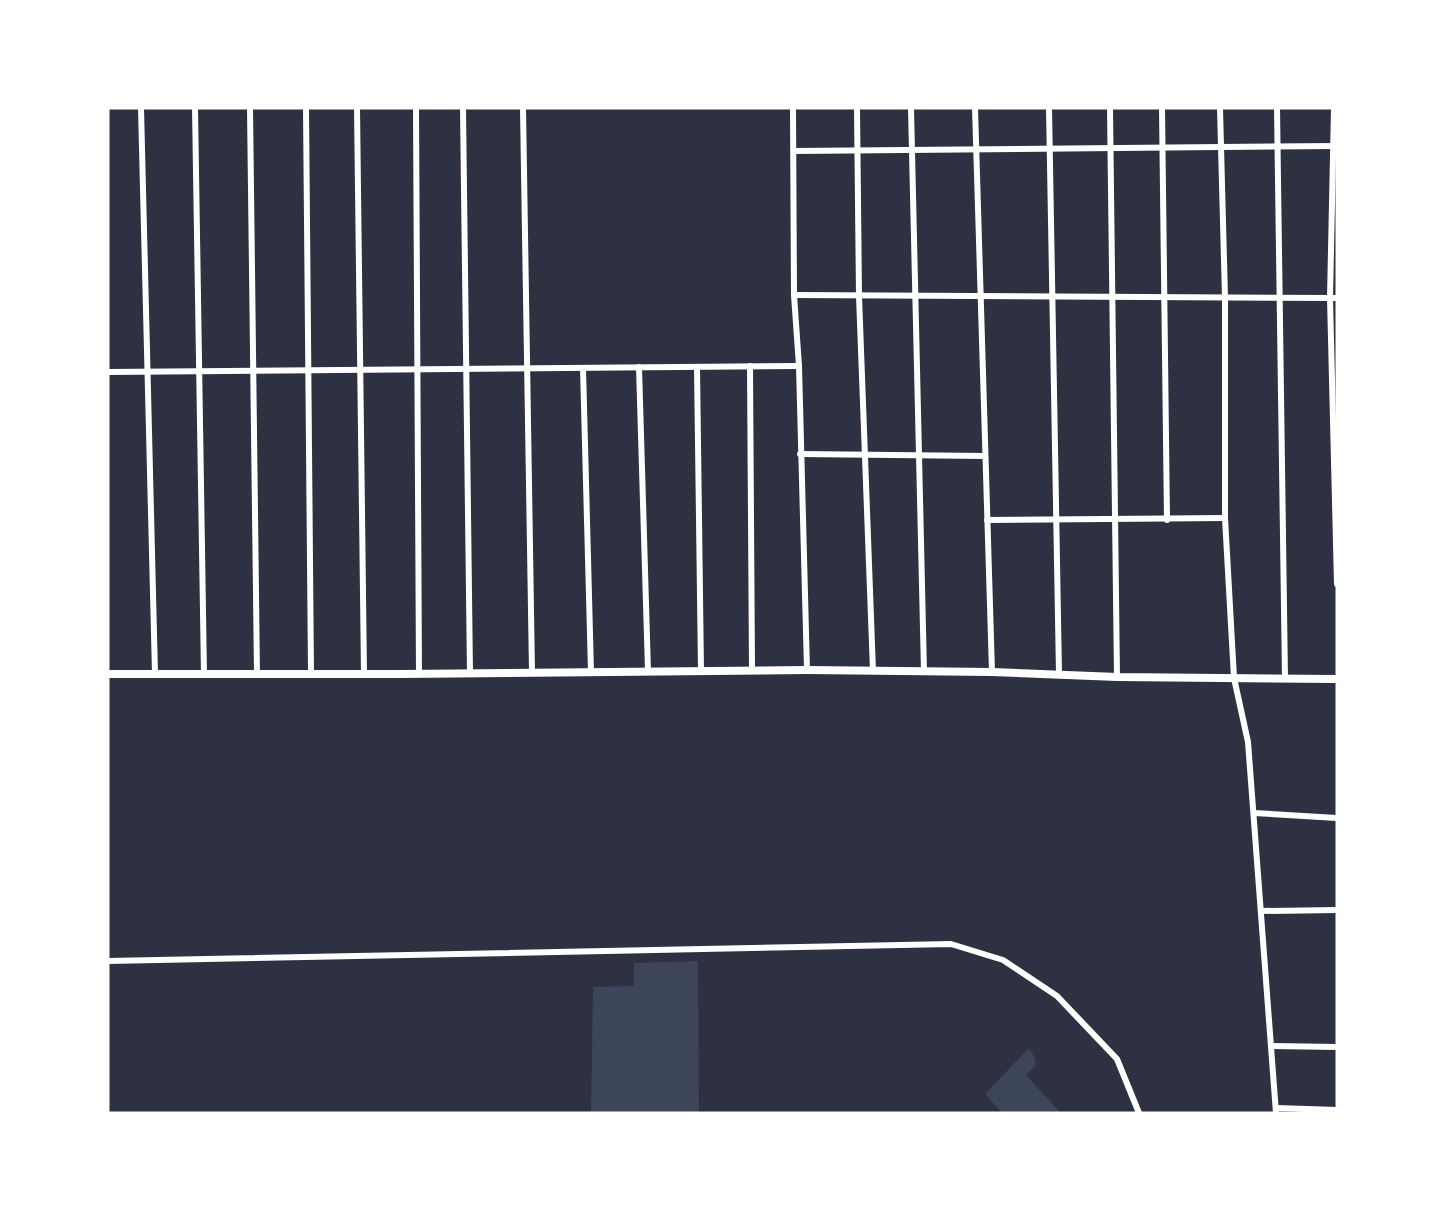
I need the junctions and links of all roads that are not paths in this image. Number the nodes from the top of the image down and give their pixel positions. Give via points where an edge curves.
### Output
1 (141, 108) edge
2 (195, 108) edge
3 (250, 108) edge
4 (306, 108) edge
5 (357, 108) edge
6 (416, 108) edge
7 (463, 108) edge
8 (524, 108) edge
9 (793, 108) edge
10 (857, 108) edge
11 (911, 108) edge
12 (975, 108) edge
13 (1049, 108) edge
14 (1110, 108) edge
15 (1162, 108) edge
16 (1220, 108) edge
17 (1276, 108) edge
18 (1334, 108) edge
19 (1335, 146) edge
20 (1111, 148) junction
21 (1162, 148) junction
22 (1221, 148) junction
23 (1277, 148) junction
24 (975, 149) junction
25 (1049, 149) junction
26 (912, 150) junction
27 (794, 151) junction
28 (858, 152) junction
29 (794, 295) junction
30 (859, 296) junction
31 (915, 296) junction
32 (980, 296) junction
33 (1052, 297) junction
34 (1112, 297) junction
35 (1165, 297) junction
36 (1279, 297) junction
37 (1225, 298) junction
38 (1334, 298) edge
39 (750, 366) junction
40 (799, 366) junction
41 (639, 367) junction
42 (697, 367) junction
43 (527, 368) junction
44 (583, 368) junction
45 (466, 369) junction
46 (253, 370) junction
47 (308, 370) junction
48 (360, 370) junction
49 (418, 370) junction
50 (148, 371) junction
51 (200, 371) junction
52 (108, 372) edge
53 (800, 454) junction
54 (864, 455) junction
55 (918, 456) junction
56 (985, 456) junction
57 (1225, 518) junction
58 (1057, 519) junction
59 (987, 520) junction
60 (1115, 520) junction
61 (1167, 520) junction
62 (1337, 584) edge
63 (752, 670) junction
64 (807, 670) junction
65 (648, 671) junction
66 (701, 671) junction
67 (873, 671) junction
68 (591, 672) junction
69 (924, 672) junction
70 (992, 672) junction
71 (532, 673) junction
72 (108, 674) edge
73 (155, 674) junction
74 (311, 674) junction
75 (363, 674) junction
76 (419, 674) junction
77 (470, 674) junction
78 (1059, 674) junction
79 (204, 675) junction
80 (257, 675) junction
81 (1117, 677) junction
82 (1234, 678) junction
83 (1285, 679) junction
84 (1337, 679) edge
85 (1254, 813) junction
86 (1337, 818) edge
87 (1337, 910) edge
88 (1261, 911) junction
89 (108, 961) edge
90 (1272, 1046) junction
91 (1337, 1047) edge
92 (1337, 1110) edge
93 (1276, 1111) edge
94 (1140, 1113) edge

1 - 50 street
2 - 51 street
3 - 46 street
4 - 47 street
5 - 48 street
6 - 49 street
7 - 45 street
8 - 43 street
9 - 27 street
10 - 28 street
11 - 26 street
12 - 24 street
13 - 25 street
14 - 20 street
15 - 21 street
16 - 22 street
17 - 23 street
18 - 19 street
19 - 23 street
19 - 38 street
20 - 21 street
20 - 25 street
20 - 34 street
21 - 22 street
21 - 35 street
22 - 23 street
22 - 37 street
23 - 36 street
24 - 25 street
24 - 26 street
24 - 32 street
25 - 33 street
26 - 28 street
26 - 31 street
27 - 28 street
27 - 29 street
28 - 30 street
29 - 30 street
29 - 40 street
30 - 31 street
30 - 54 street
31 - 32 street
31 - 55 street
32 - 33 street
32 - 56 street
33 - 34 street
33 - 58 street
34 - 35 street
34 - 60 street
35 - 37 street
35 - 61 street
36 - 37 street
36 - 38 street
36 - 83 street
37 - 57 street
38 - 62 street
39 - 40 street
39 - 42 street
39 - 63 street
40 - 53 street
41 - 42 street
41 - 44 street
41 - 65 street
42 - 66 street
43 - 44 street
43 - 45 street
43 - 71 street
44 - 68 street
45 - 49 street
45 - 77 street
46 - 47 street
46 - 51 street
46 - 80 street
47 - 48 street
47 - 74 street
48 - 49 street
48 - 75 street
49 - 76 street
50 - 51 street
50 - 52 street
50 - 73 street
51 - 79 street
53 - 54 street
53 - 64 street
54 - 55 street
54 - 67 street
55 - 56 street
55 - 69 street
56 - 59 street
57 - 61 street
57 - 82 street
58 - 59 street
58 - 60 street
58 - 78 street
59 - 70 street
60 - 61 street
60 - 81 street
63 - 64 street
63 - 66 street
64 - 67 street
65 - 66 street
65 - 68 street
67 - 69 street
68 - 71 street
69 - 70 street
70 - 78 street
71 - 77 street
72 - 73 street
73 - 79 street
74 - 75 street
74 - 80 street
75 - 76 street
76 - 77 street
78 - 81 street
79 - 80 street
81 - 82 street
82 - 83 street
82 - 85 street via 1248,741
83 - 84 street
85 - 86 street
85 - 88 street
87 - 88 street
88 - 90 street
89 - 94 street via 951,944 1003,960 1057,996 1118,1059
90 - 91 street
90 - 93 street
92 - 93 street

